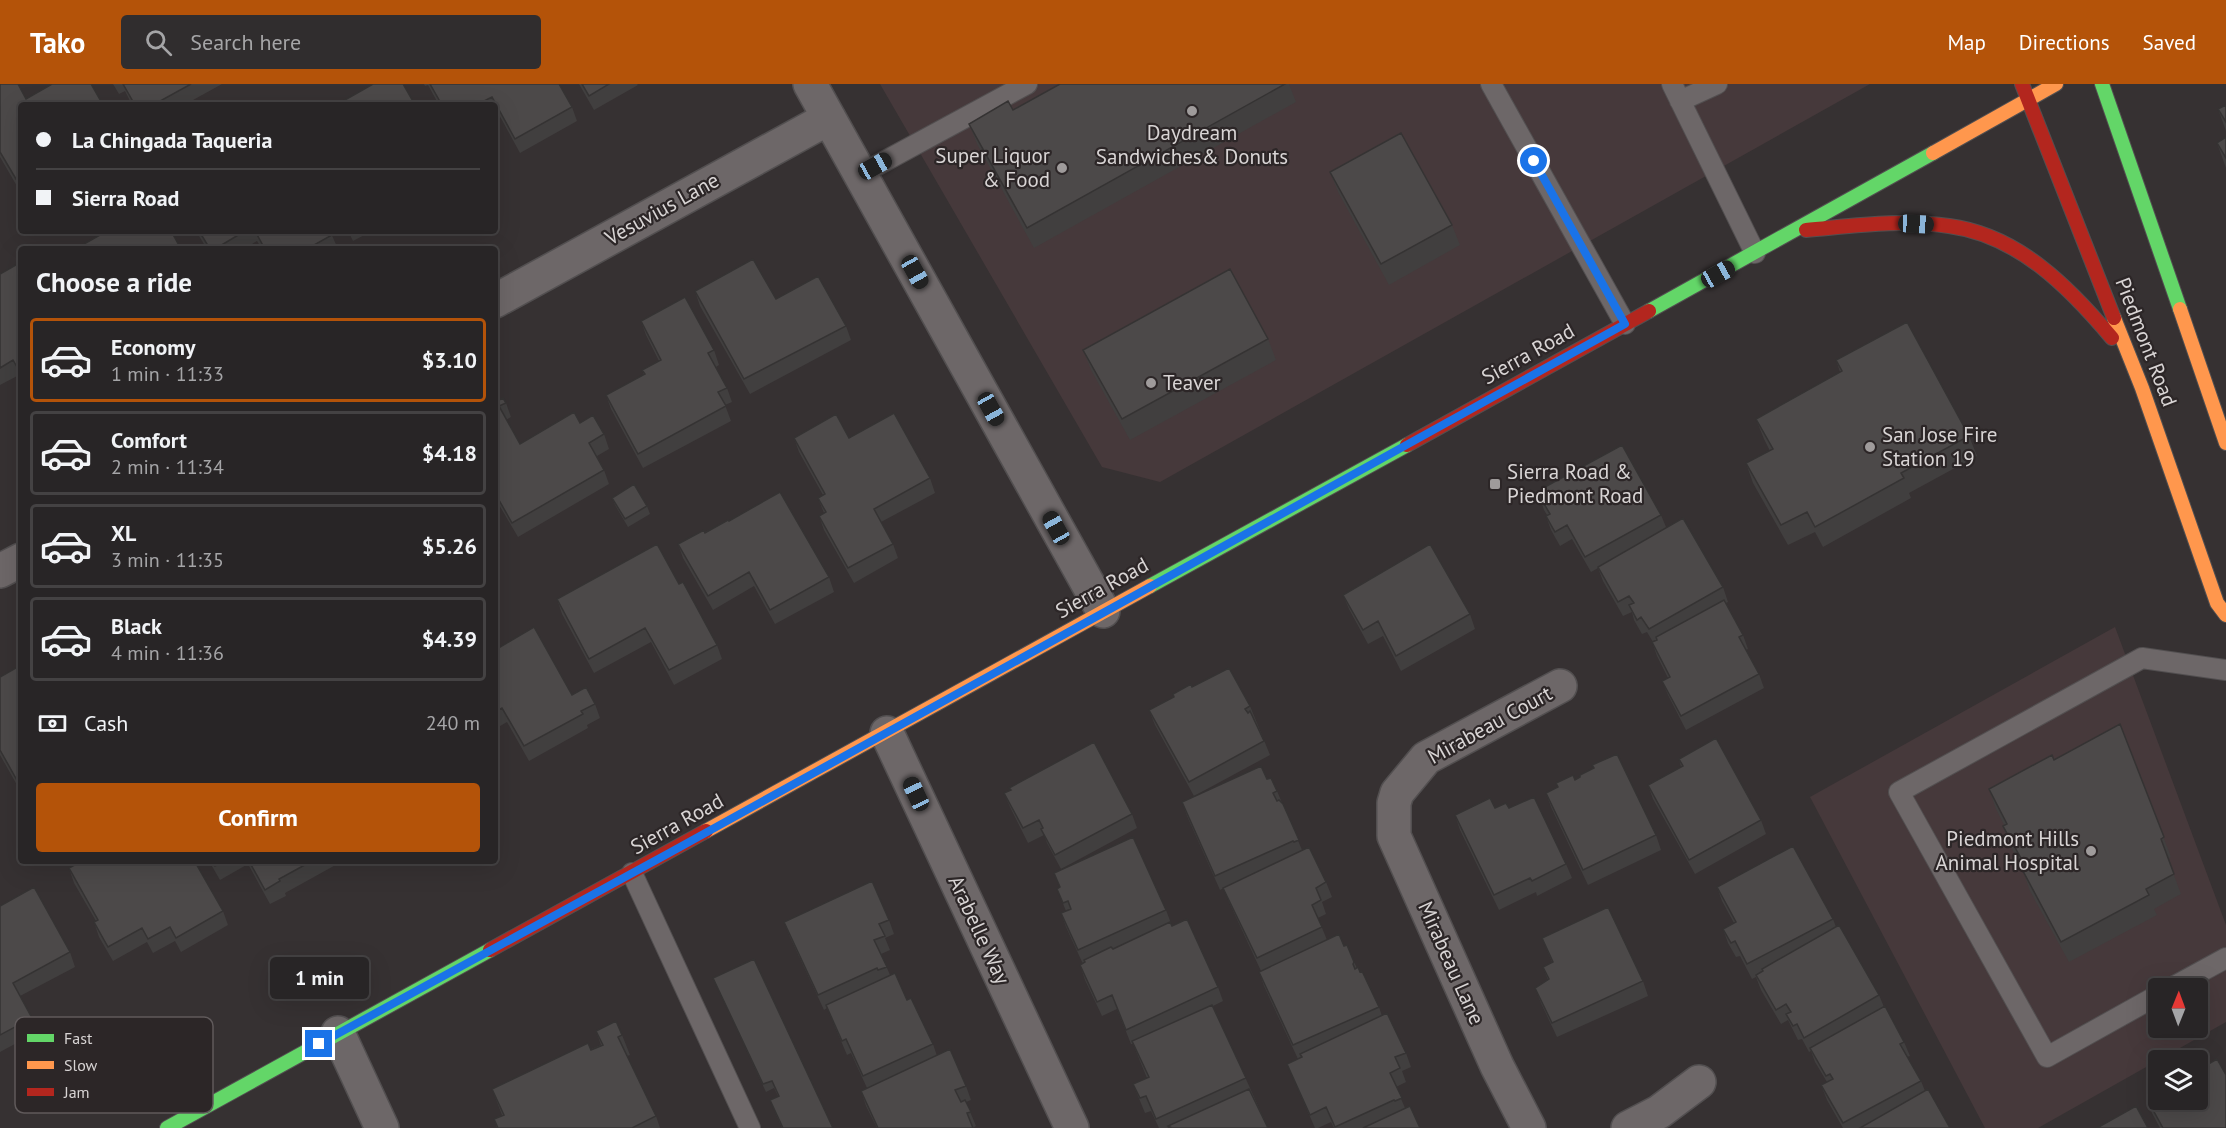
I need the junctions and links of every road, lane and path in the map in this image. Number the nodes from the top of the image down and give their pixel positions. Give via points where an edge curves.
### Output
1 (810, 84) edge
2 (1027, 84) edge
3 (1491, 84) edge
4 (1717, 84) edge
5 (2022, 84) edge
6 (2056, 84) edge
7 (2102, 84) edge
8 (1676, 92) edge
9 (2027, 98) junction
10 (829, 118) junction
11 (861, 174) junction
12 (1795, 231) junction
13 (1755, 253) junction
14 (498, 299) edge
15 (1625, 324) junction
16 (2132, 362) junction
17 (2226, 443) edge
18 (18, 562) edge
19 (0, 571) edge
20 (1103, 611) junction
21 (2226, 615) edge
22 (2226, 670) edge
23 (1560, 686) dead end
24 (887, 732) junction
25 (1397, 792) joint
26 (632, 873) junction
27 (2226, 958) edge
28 (2189, 978) edge
29 (2148, 1001) edge
30 (338, 1034) junction
31 (1699, 1082) dead end
32 (213, 1103) edge
33 (194, 1113) edge
34 (167, 1128) edge
35 (382, 1128) edge
36 (750, 1128) edge
37 (1072, 1128) edge
38 (1529, 1128) edge
39 (1628, 1128) edge

1 - 10 street
2 - 11 lane
3 - 15 lane
4 - 8 lane
5 - 9 street, Piedmont Road
6 - 9 street, Sierra Road
7 - 17 street, Piedmont Road
8 - 13 lane
9 - 12 street, Sierra Road
9 - 16 street, Piedmont Road
10 - 11 street
10 - 14 street, Vesuvius Lane
11 - 20 street
12 - 13 street, Sierra Road
12 - 16 street via 1898,223 1952,226 1992,237 2036,261 2084,304
13 - 15 street, Sierra Road
15 - 20 street, Sierra Road
16 - 21 street, Piedmont Road via 2217,603
18 - 19 street
20 - 24 street, Sierra Road
22 - 29 lane via 2142,658 1899,792 2047,1057
23 - 25 street, Mirabeau Court via 1426,758
24 - 26 street, Sierra Road
24 - 37 street, Arabelle Way
25 - 38 street, Mirabeau Lane via 1394,837
26 - 30 street, Sierra Road
26 - 36 lane
27 - 28 lane
30 - 32 street, Sierra Road
30 - 35 street
31 - 39 street via 1659,1112
33 - 34 street, Sierra Road

